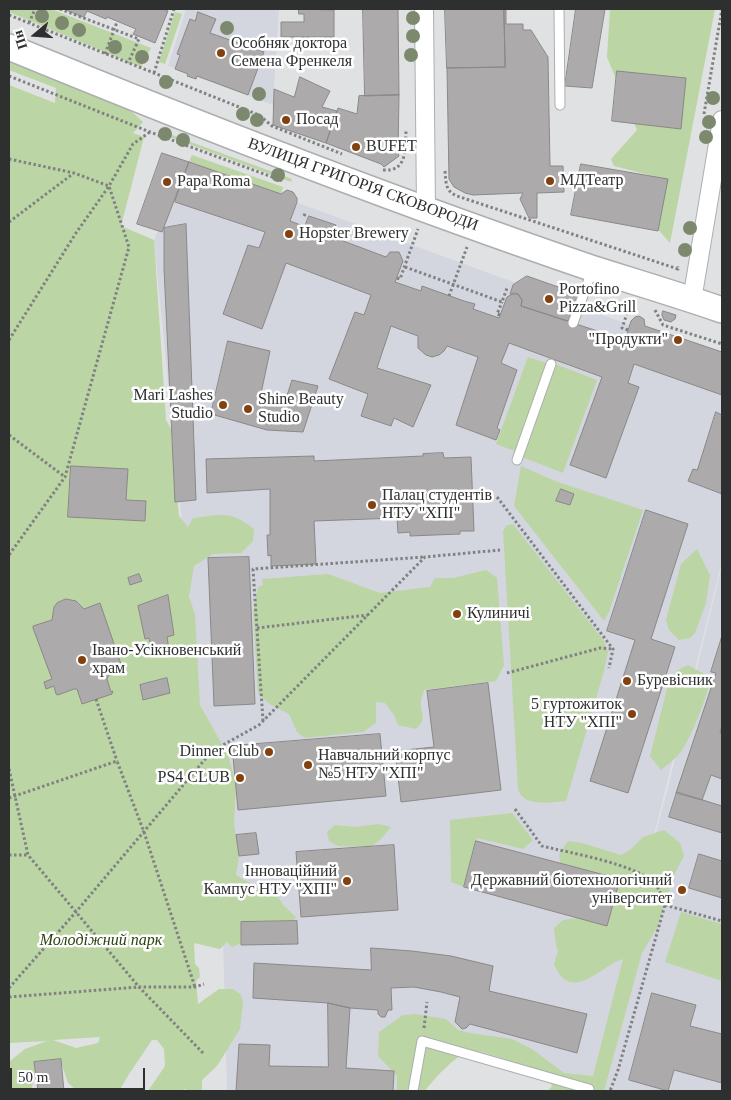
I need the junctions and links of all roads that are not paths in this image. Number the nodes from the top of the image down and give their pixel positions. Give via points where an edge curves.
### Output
1 (424, 9) edge
2 (559, 9) edge
3 (9, 47) edge
4 (560, 105) dead end
5 (722, 120) edge
6 (422, 219) junction
7 (593, 268) junction
8 (692, 300) junction
9 (722, 310) edge
10 (573, 323) dead end
11 (551, 364) dead end
12 (517, 460) dead end
13 (589, 1089) dead end
14 (413, 1091) edge

1 - 6 street
2 - 4 lane
3 - 6 main road, ВУЛИЦЯ ГРИГОРІЯ СКОВОРОДИ
5 - 8 street
6 - 7 main road, ВУЛИЦЯ ГРИГОРІЯ СКОВОРОДИ
7 - 8 main road, ВУЛИЦЯ ГРИГОРІЯ СКОВОРОДИ
7 - 10 lane
8 - 9 main road, ВУЛИЦЯ ГРИГОРІЯ СКОВОРОДИ
11 - 12 lane
13 - 14 lane via 422,1041

